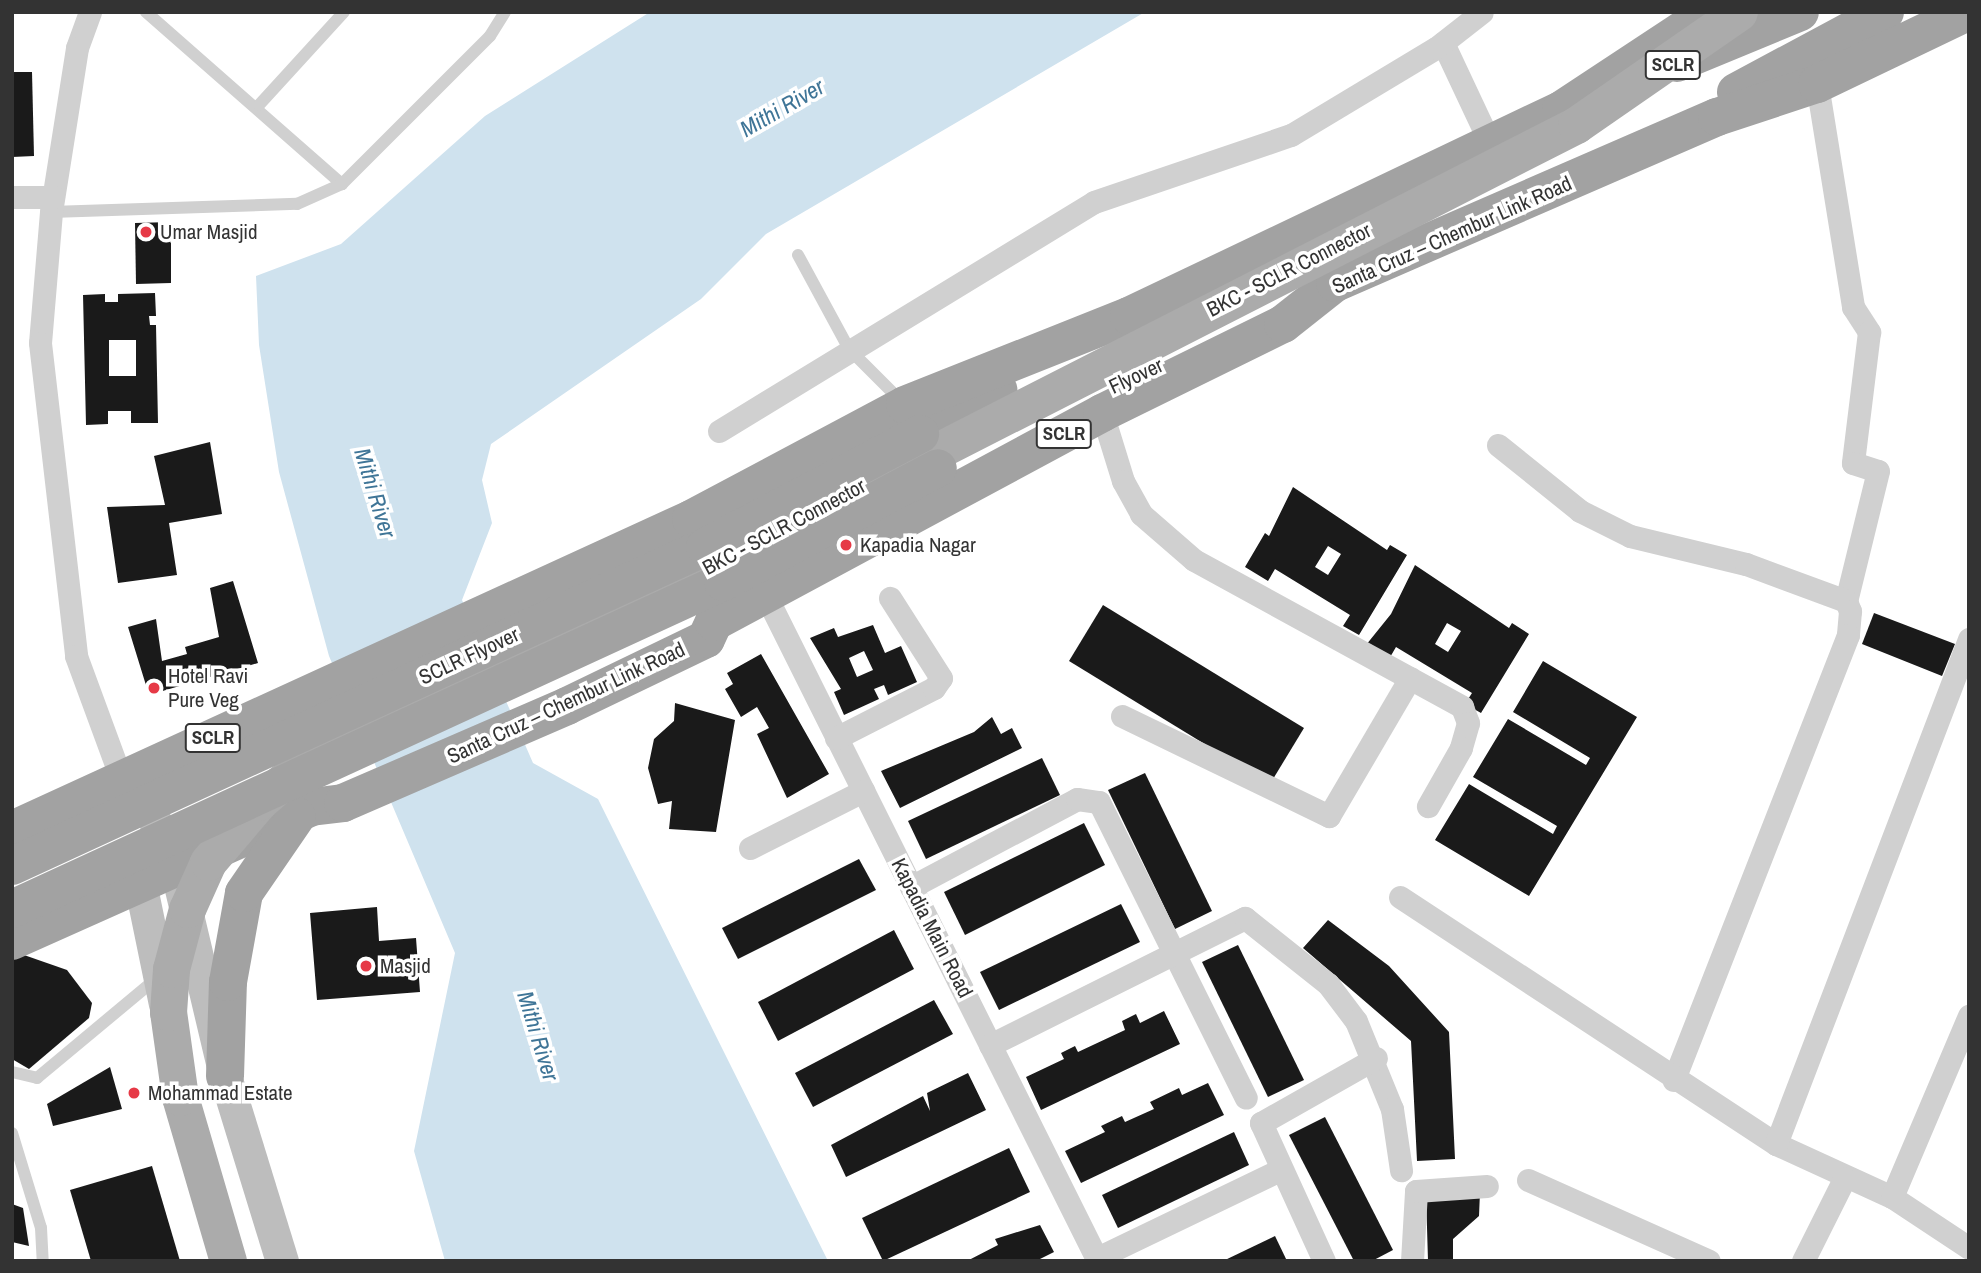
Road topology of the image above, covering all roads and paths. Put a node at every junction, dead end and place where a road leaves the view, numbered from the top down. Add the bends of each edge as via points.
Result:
1 (90, 12) edge
2 (146, 12) edge
3 (344, 12) edge
4 (505, 12) edge
5 (1482, 12) edge
6 (1710, 12) edge
7 (1739, 12) edge
8 (1885, 12) edge
9 (1967, 12) edge
10 (1792, 16) edge
11 (1443, 43) junction
12 (1809, 69) junction
13 (259, 105) junction
14 (1561, 110) junction
15 (1490, 144) junction
16 (342, 184) junction
17 (12, 197) edge
18 (52, 205) junction
19 (798, 255) dead end
20 (1335, 283) junction
21 (849, 349) junction
22 (1102, 412) junction
23 (913, 419) junction
24 (719, 431) dead end
25 (1498, 446) dead end
26 (667, 530) junction
27 (765, 596) junction
28 (890, 598) dead end
29 (1846, 601) junction
30 (714, 622) junction
31 (1969, 639) edge
32 (1409, 678) junction
33 (1122, 716) dead end
34 (836, 738) junction
35 (119, 774) junction
36 (863, 791) junction
37 (322, 802) junction
38 (1428, 806) dead end
39 (12, 830) edge
40 (750, 848) dead end
41 (12, 866) edge
42 (160, 875) junction
43 (911, 887) junction
44 (1400, 897) dead end
45 (12, 909) edge
46 (12, 941) edge
47 (1174, 953) junction
48 (157, 978) junction
49 (1969, 1016) edge
50 (990, 1045) junction
51 (1376, 1058) junction
52 (12, 1072) edge
53 (225, 1076) junction
54 (1674, 1080) junction
55 (1246, 1098) dead end
56 (12, 1133) edge
57 (1776, 1144) junction
58 (1280, 1170) junction
59 (1401, 1171) dead end
60 (1844, 1179) junction
61 (1528, 1180) dead end
62 (1487, 1186) dead end
63 (1892, 1197) junction
64 (1969, 1248) edge
65 (1669, 1253) edge
66 (1097, 1260) edge
67 (43, 1261) edge
68 (228, 1261) edge
69 (243, 1261) edge
70 (282, 1261) edge
71 (1324, 1261) edge
72 (1412, 1261) edge
73 (1709, 1261) edge
74 (1804, 1261) edge

1 - 18 street via 78,48
2 - 13 lane
3 - 13 lane
4 - 16 lane via 490,36
5 - 11 street
6 - 14 highway
7 - 68 main road, BKC - SCLR Connector, bridge via 1576,125 715,565 348,733 302,765 259,802 208,862 187,909 171,969 168,1012 180,1097
8 - 12 highway
9 - 12 highway, Santa Cruz – Chembur Link Road
10 - 14 highway, SCLR
11 - 15 street
11 - 21 street via 1291,135 1094,202
12 - 20 highway, Santa Cruz – Chembur Link Road / SCLR via 1593,173
12 - 29 street via 1853,307 1869,331 1853,463 1878,471
13 - 16 lane
14 - 15 highway, SCLR
15 - 23 highway, SCLR
16 - 18 lane via 297,204
17 - 18 street
18 - 35 street via 40,343 47,420 76,656
19 - 21 lane
20 - 22 highway, Santa Cruz – Chembur Link Road / SCLR via 1283,324
20 - 45 highway, Flyover, bridge via 938,468 723,582
21 - 23 lane
21 - 24 street
22 - 27 highway, Santa Cruz – Chembur Link Road / SCLR
22 - 32 street via 1123,481 1141,514 1194,560
23 - 26 highway, SCLR
23 - 41 highway, SCLR Flyover, bridge via 705,547
25 - 29 street via 1580,511 1630,536 1746,564
26 - 30 highway
26 - 35 highway, SCLR via 318,690
27 - 30 highway, Santa Cruz – Chembur Link Road / SCLR
27 - 34 street, Kapadia Main Road
28 - 34 street via 942,678 934,688
29 - 54 street via 1848,635
30 - 37 highway, Santa Cruz – Chembur Link Road / SCLR via 706,639 555,699
31 - 57 street
32 - 33 street via 1329,816
32 - 38 street via 1462,707 1468,723
34 - 36 street, Kapadia Main Road
35 - 39 highway, SCLR
35 - 42 main road
36 - 40 street
36 - 43 street, Kapadia Main Road
37 - 42 highway, Santa Cruz – Chembur Link Road / SCLR
37 - 53 highway via 244,893 232,947
42 - 46 highway, Santa Cruz – Chembur Link Road / SCLR
42 - 48 main road
42 - 53 main road
43 - 47 street via 1088,796 1099,802
43 - 50 street, Kapadia Main Road
44 - 54 street
47 - 50 street
47 - 51 street via 1245,918 1328,984
47 - 55 street
48 - 52 lane via 37,1078
48 - 69 main road
49 - 63 street
50 - 66 street, Kapadia Main Road
51 - 58 street via 1265,1118 1262,1132
51 - 59 street
53 - 70 main road
54 - 57 street
56 - 67 lane via 41,1228
57 - 60 street
58 - 66 street
58 - 71 street
60 - 63 street
60 - 74 street
61 - 65 street
62 - 72 street via 1416,1191
63 - 64 street
65 - 73 street

